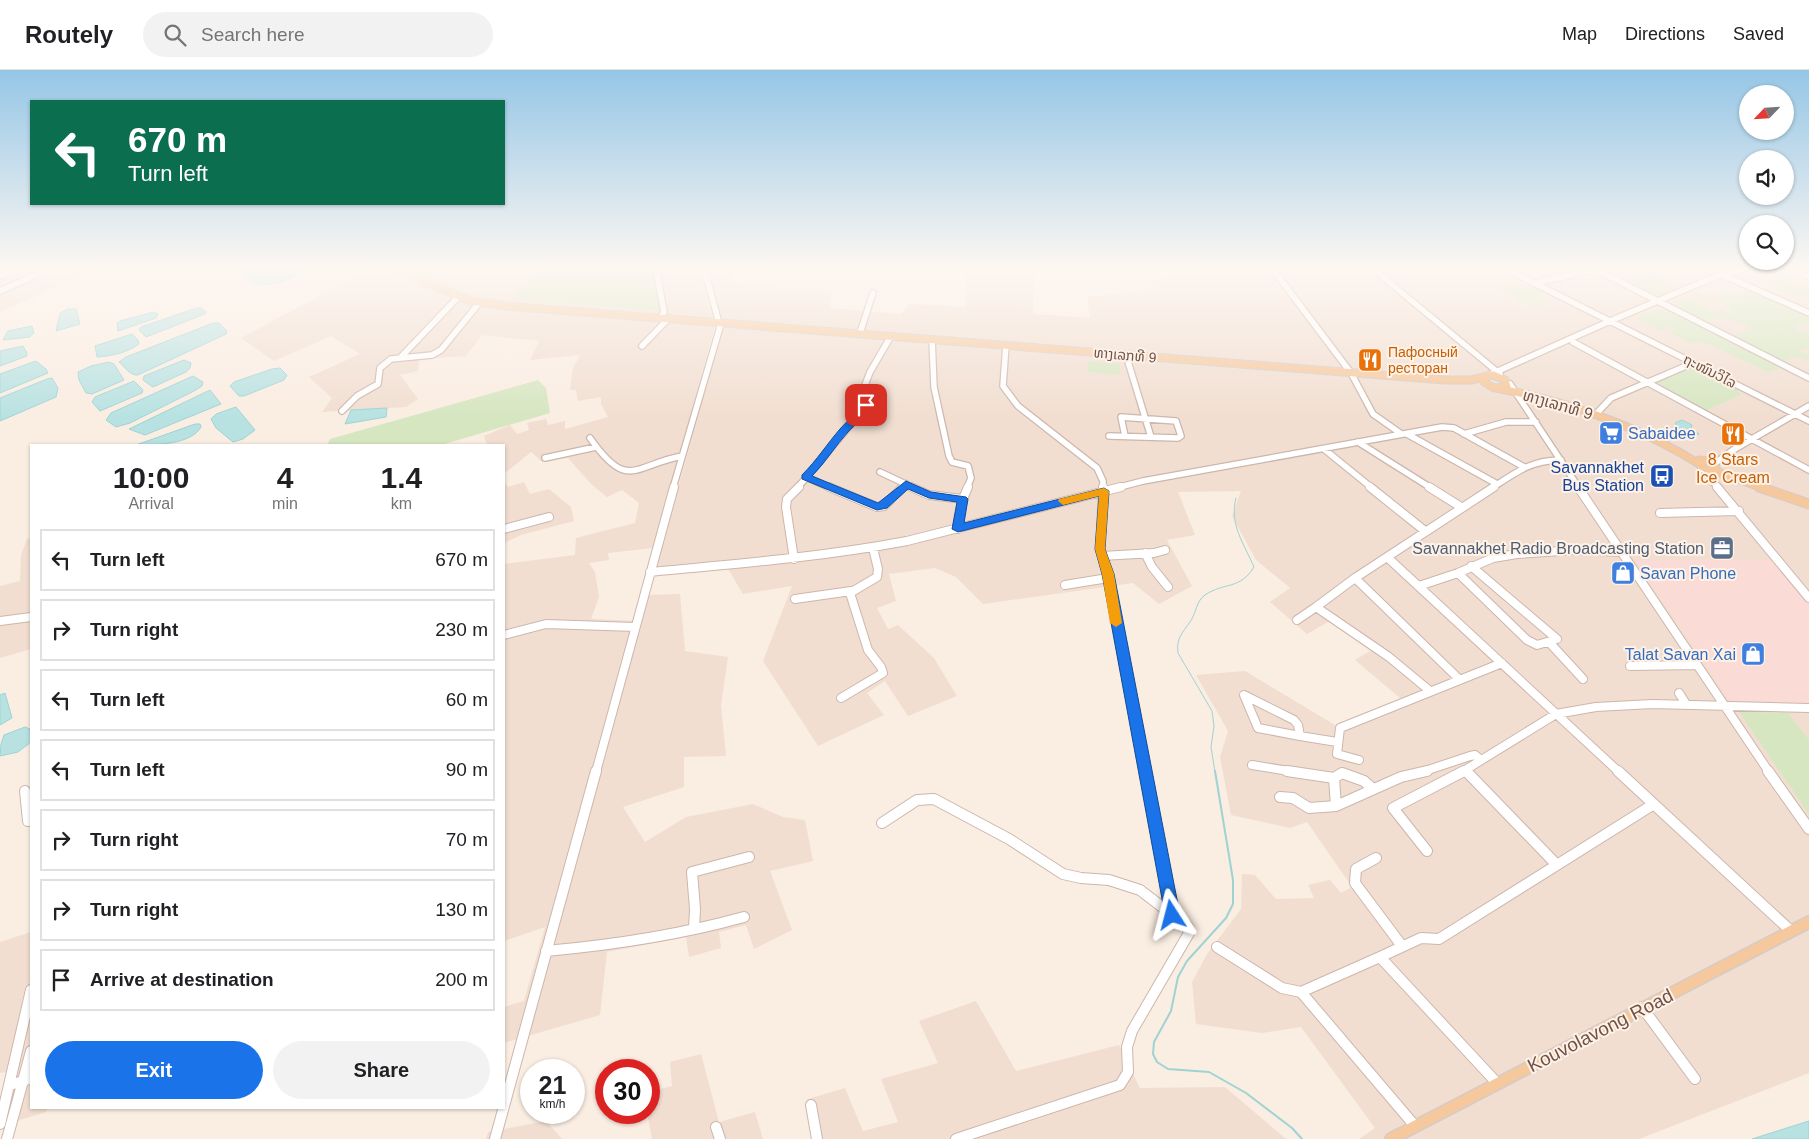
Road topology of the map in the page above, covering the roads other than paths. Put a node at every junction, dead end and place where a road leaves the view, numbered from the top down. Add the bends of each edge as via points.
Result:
1 (438, 318) edge
2 (467, 318) edge
3 (660, 318) edge
4 (668, 318) junction
5 (718, 318) edge
6 (865, 318) edge
7 (1310, 318) edge
8 (1433, 318) edge
9 (1605, 318) edge
10 (1623, 318) edge
11 (1692, 318) edge
12 (719, 322) junction
13 (1613, 322) junction
14 (860, 333) junction
15 (891, 336) junction
16 (932, 339) junction
17 (1573, 342) junction
18 (1006, 345) junction
19 (642, 346) dead end
20 (1126, 355) junction
21 (401, 357) junction
22 (1693, 363) junction
23 (1497, 371) junction
24 (1352, 372) junction
25 (1486, 377) junction
26 (1809, 378) edge
27 (1445, 380) junction
28 (1507, 381) junction
29 (1648, 382) junction
30 (1495, 388) junction
31 (1516, 392) junction
32 (1539, 398) junction
33 (1558, 402) junction
34 (1525, 406) junction
35 (1809, 406) edge
36 (342, 411) dead end
37 (1597, 413) junction
38 (1795, 414) junction
39 (1146, 419) junction
40 (1809, 421) edge
41 (1536, 422) junction
42 (1403, 434) junction
43 (1464, 434) junction
44 (1109, 436) dead end
45 (1125, 436) junction
46 (1151, 437) junction
47 (590, 438) dead end
48 (1751, 439) junction
49 (1358, 442) junction
50 (596, 447) junction
51 (1324, 449) junction
52 (1733, 450) junction
53 (682, 456) junction
54 (545, 458) dead end
55 (1561, 460) junction
56 (1702, 462) junction
57 (1524, 467) junction
58 (1713, 467) junction
59 (1809, 470) edge
60 (880, 472) dead end
61 (806, 477) junction
62 (1732, 477) junction
63 (906, 484) junction
64 (1497, 484) junction
65 (1718, 484) junction
66 (1104, 491) junction
67 (1772, 491) junction
68 (963, 499) junction
69 (1809, 504) edge
70 (1461, 507) junction
71 (1739, 511) junction
72 (1660, 513) dead end
73 (549, 517) dead end
74 (505, 529) edge
75 (958, 529) junction
76 (1425, 531) junction
77 (874, 548) junction
78 (1165, 550) dead end
79 (1622, 552) junction
80 (1145, 553) junction
81 (1102, 556) junction
82 (1387, 557) junction
83 (794, 559) junction
84 (1471, 566) junction
85 (650, 572) junction
86 (1458, 573) junction
87 (1108, 578) junction
88 (1355, 578) junction
89 (1065, 584) dead end
90 (1419, 586) junction
91 (1168, 587) dead end
92 (851, 591) junction
93 (1809, 598) edge
94 (795, 599) dead end
95 (1316, 606) junction
96 (30, 616) edge
97 (1297, 620) dead end
98 (0, 621) edge
99 (635, 628) junction
100 (505, 635) edge
101 (1549, 642) junction
102 (1502, 663) junction
103 (1697, 665) junction
104 (1630, 666) dead end
105 (1583, 679) dead end
106 (1460, 680) junction
107 (1430, 691) junction
108 (1679, 693) dead end
109 (841, 698) dead end
110 (1686, 704) junction
111 (1723, 704) junction
112 (1809, 708) edge
113 (1556, 714) junction
114 (1300, 736) junction
115 (1337, 742) junction
116 (1358, 760) dead end
117 (1481, 760) junction
118 (1252, 765) dead end
119 (1464, 770) junction
120 (1334, 778) junction
121 (1373, 789) junction
122 (25, 791) dead end
123 (1280, 797) dead end
124 (1654, 804) junction
125 (1336, 806) junction
126 (30, 821) edge
127 (882, 823) dead end
128 (1809, 829) edge
129 (1427, 851) dead end
130 (749, 857) dead end
131 (1376, 858) dead end
132 (1556, 864) junction
133 (1172, 915) junction
134 (744, 917) dead end
135 (1809, 922) edge
136 (694, 928) junction
137 (1791, 931) junction
138 (1402, 946) junction
139 (1216, 947) dead end
140 (546, 951) junction
141 (1380, 956) junction
142 (1301, 992) junction
143 (30, 995) edge
144 (1642, 1007) junction
145 (30, 1058) edge
146 (1695, 1079) dead end
147 (27, 1080) edge
148 (1497, 1083) junction
149 (10, 1085) junction
150 (505, 1102) edge
151 (811, 1104) dead end
152 (503, 1109) edge
153 (0, 1124) edge
154 (1416, 1126) junction
155 (716, 1127) dead end
156 (7, 1139) edge
157 (495, 1139) edge
158 (720, 1139) edge
159 (817, 1139) edge
160 (956, 1139) edge
161 (1391, 1139) edge

1 - 21 street
2 - 21 street via 438,352
3 - 4 main road, ທາງເລກທີ 9
4 - 12 main road, ທາງເລກທີ 9
4 - 19 street
5 - 12 street
6 - 14 street
7 - 24 street
8 - 23 street
9 - 13 street, ຖະໜົນວິໄລ
10 - 13 street
11 - 26 street
12 - 14 main road, ທາງເລກທີ 9
12 - 53 street
13 - 17 street
13 - 22 street, ຖະໜົນວິໄລ
13 - 23 street
14 - 15 main road, ທາງເລກທີ 9
15 - 16 main road, ທາງເລກທີ 9
15 - 61 street via 863,390 866,409
16 - 18 main road, ທາງເລກທີ 9
16 - 68 street via 934,388 949,456 952,462 968,466 970,472
17 - 28 street via 1508,371
17 - 29 street
18 - 20 main road, ທາງເລກທີ 9
18 - 66 street via 1005,392 1018,406 1097,468
20 - 24 main road, ທາງເລກທີ 9
20 - 39 street
21 - 36 street via 391,358 381,366 378,383 357,396
22 - 29 street
22 - 38 street, ຖະໜົນວິໄລ
23 - 25 street
23 - 28 street
24 - 27 main road, ທາງເລກທີ 9
24 - 42 street via 1373,414
25 - 27 main road, ທາງເລກທີ 9
25 - 28 main road, ທາງເລກທີ 9 via 1497,376
25 - 30 main road via 1485,383
27 - 30 main road, ທາງເລກທີ 9
28 - 30 main road, ທາງເລກທີ 9 via 1506,387
28 - 31 street
28 - 33 main road, ທາງເລກທີ 9 via 1522,391
29 - 37 street via 1611,398
29 - 48 street
30 - 31 main road, ທາງເລກທີ 9
31 - 32 main road, ທາງເລກທີ 9
31 - 34 street
32 - 33 main road, ທາງເລກທີ 9
32 - 34 street via 1529,398
33 - 37 main road, ທາງເລກທີ 9
33 - 56 main road, ທາງເລກທີ 9 via 1628,428
34 - 41 street
35 - 38 street
37 - 56 main road, ທາງເລກທີ 9
38 - 40 street, ຖະໜົນວິໄລ
38 - 48 street
39 - 45 street via 1122,417
39 - 46 street
39 - 46 street via 1176,421 1181,436
41 - 43 street via 1506,422
41 - 55 street
42 - 43 street via 1446,426
42 - 49 street
42 - 64 street
43 - 57 street
44 - 45 street
45 - 46 street
47 - 50 street
48 - 52 street
48 - 59 street
49 - 51 street
49 - 70 street
50 - 53 street via 621,469 632,472
50 - 54 street
51 - 66 street via 1143,480
51 - 76 street
52 - 56 street
52 - 58 street
53 - 85 street
55 - 57 street via 1546,460
55 - 79 street
56 - 58 main road
56 - 65 street
57 - 64 street
58 - 62 main road
58 - 65 street
58 - 67 main road
60 - 63 street
61 - 63 street via 877,507 884,506
61 - 83 street via 786,503
62 - 65 street via 1722,477
62 - 67 main road
63 - 68 street via 929,495
64 - 70 street
65 - 71 street
66 - 75 street
66 - 81 street via 1100,531
67 - 69 main road
68 - 75 street
70 - 76 street
71 - 72 street
71 - 93 street
73 - 74 street
75 - 77 street
76 - 82 street
77 - 83 street
77 - 92 street via 877,577
78 - 80 street
79 - 84 street via 1575,550 1517,554
79 - 103 street
80 - 81 street
80 - 91 street via 1157,577
81 - 87 street
82 - 88 street
82 - 90 street
83 - 85 street
84 - 86 street
84 - 101 street via 1557,638
85 - 99 street
86 - 90 street
86 - 101 street via 1527,640 1537,644
87 - 89 street
87 - 133 street
88 - 95 street
88 - 106 street
90 - 102 street
92 - 94 street
92 - 109 street via 868,650 882,673
95 - 97 street
95 - 107 street
96 - 98 street
99 - 100 street via 546,624
99 - 140 street
101 - 105 street
102 - 106 street
102 - 113 street
103 - 104 street
103 - 111 street
106 - 107 street
107 - 115 street via 1340,728
108 - 110 street
110 - 111 street
110 - 113 street via 1596,707
111 - 112 street
111 - 128 street
113 - 117 street
113 - 124 street
114 - 114 street via 1258,728 1244,695 1294,720
114 - 115 street
115 - 116 street via 1337,754
117 - 119 street
117 - 121 street via 1475,755 1470,756
118 - 120 street
119 - 129 street via 1393,808
119 - 132 street
120 - 121 street via 1342,773 1364,781
120 - 125 street
121 - 125 street
122 - 126 street
123 - 125 street via 1293,798 1309,808
124 - 132 street
124 - 137 street
127 - 133 street via 917,800 934,799 1009,839 1063,874 1124,883 1140,890
130 - 136 street via 692,872 696,908
131 - 138 street via 1356,870 1356,883
132 - 138 street via 1439,939 1420,938
133 - 160 street via 1187,926 1189,933 1132,1031 1127,1044 1127,1080
134 - 136 street
135 - 137 main road, Kouvolavong Road
136 - 140 street via 606,946
137 - 144 main road, Kouvolavong Road
138 - 141 street
139 - 142 street via 1282,988
140 - 150 street
141 - 142 street
141 - 148 street
142 - 154 street
143 - 149 street
144 - 146 street
144 - 148 main road, Kouvolavong Road
145 - 147 street
147 - 149 street
147 - 156 street
148 - 154 main road, Kouvolavong Road
149 - 153 street
151 - 159 street
152 - 157 street
154 - 161 main road, Kouvolavong Road
155 - 158 street

